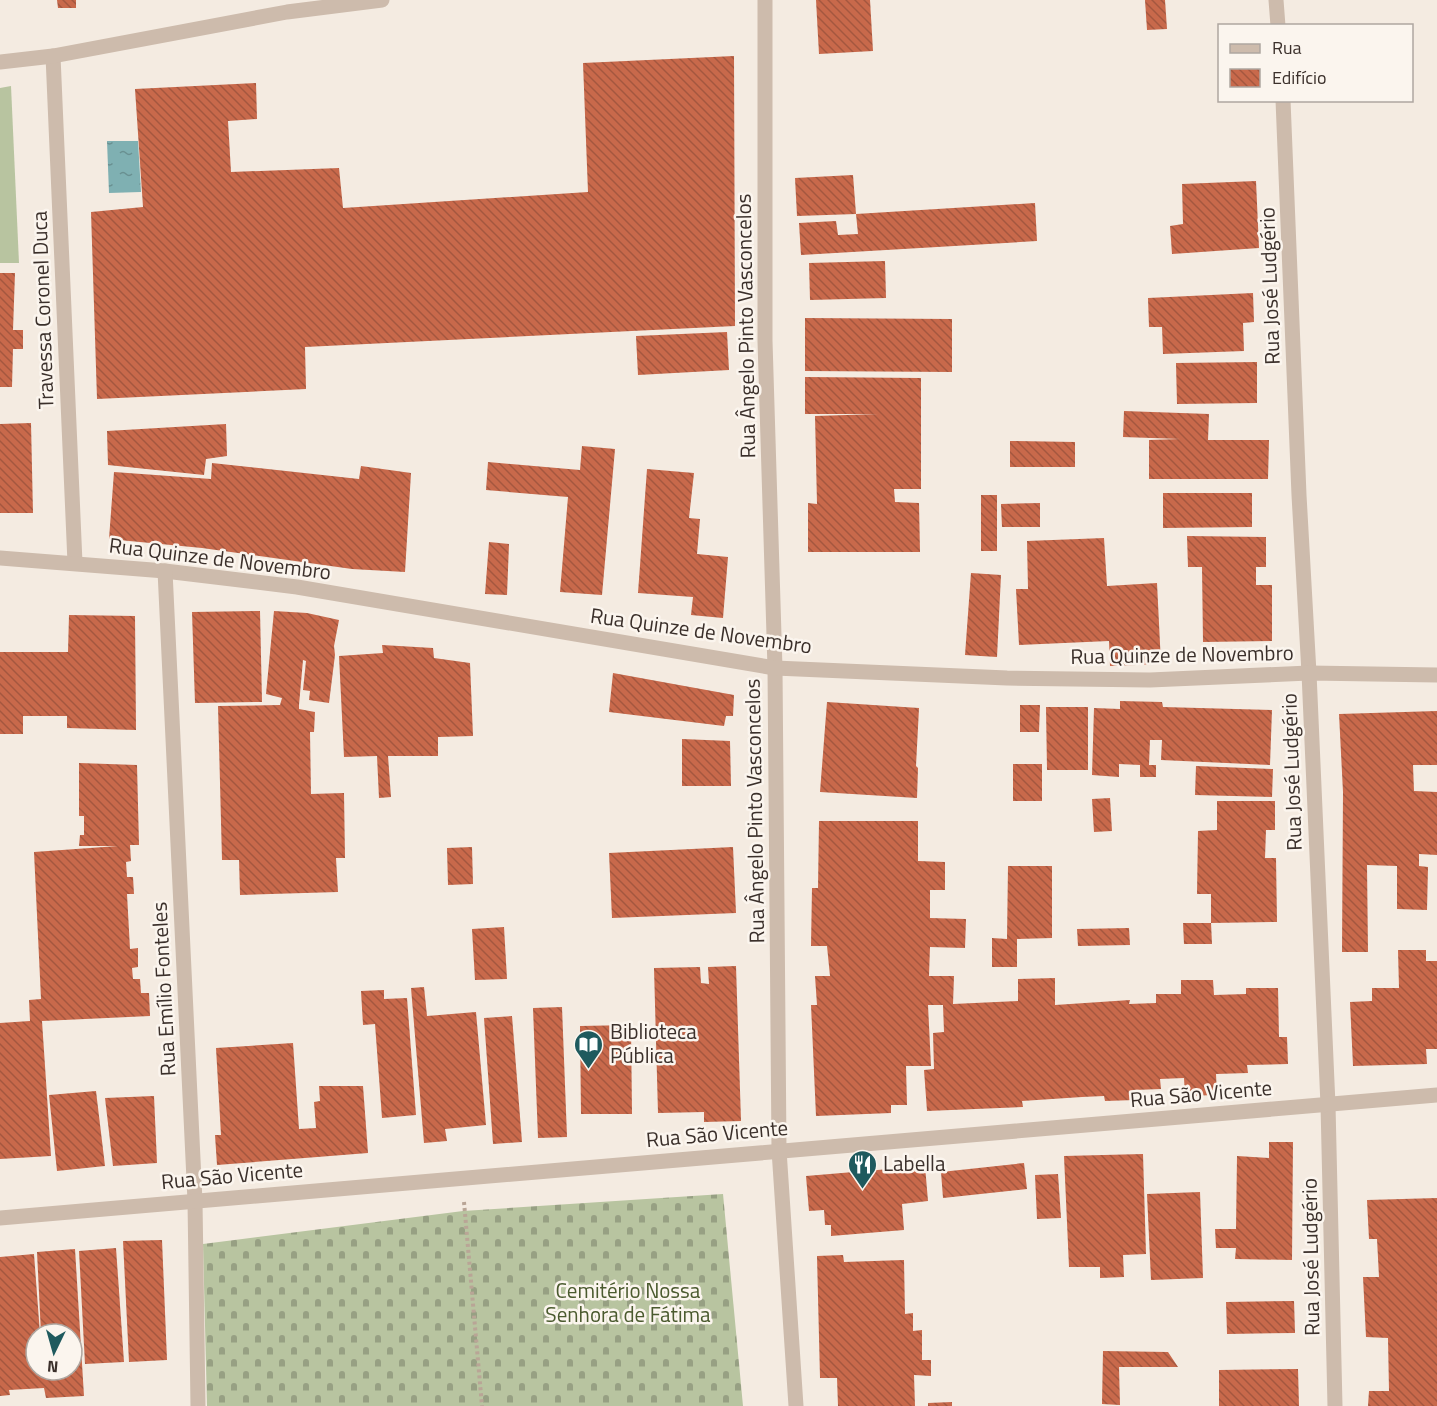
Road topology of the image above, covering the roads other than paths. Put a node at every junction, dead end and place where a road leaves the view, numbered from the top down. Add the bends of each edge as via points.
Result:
1 (382, 0) edge
2 (765, 0) edge
3 (1276, 0) edge
4 (286, 6) edge
5 (1278, 24) edge
6 (53, 56) junction
7 (0, 62) edge
8 (1283, 102) edge
9 (0, 558) edge
10 (75, 563) junction
11 (165, 571) junction
12 (775, 668) junction
13 (1309, 674) junction
14 (1437, 675) edge
15 (1437, 1095) edge
16 (1328, 1105) junction
17 (779, 1150) junction
18 (195, 1201) junction
19 (0, 1218) edge
20 (198, 1406) edge
21 (796, 1406) edge
22 (1335, 1406) edge

1 - 4 street
2 - 12 street, Rua Ângelo Pinto Vasconcelos via 765,341
3 - 5 street
4 - 6 street
6 - 7 street
6 - 10 street, Travessa Coronel Duca
8 - 13 street, Rua José Ludgério
9 - 10 street, Rua Quinze de Novembro
10 - 11 street, Rua Quinze de Novembro
11 - 12 street, Rua Quinze de Novembro via 297,587
11 - 18 street, Rua Emílio Fonteles
12 - 13 street, Rua Quinze de Novembro via 1150,680
12 - 17 street, Rua Ângelo Pinto Vasconcelos
13 - 14 street, Rua Quinze de Novembro
13 - 16 street, Rua José Ludgério
15 - 16 street, Rua São Vicente
16 - 17 street, Rua São Vicente
16 - 22 street, Rua José Ludgério
17 - 18 street, Rua São Vicente
17 - 21 street, Rua Ângelo Pinto Vasconcelos
18 - 19 street, Rua São Vicente
18 - 20 street, Rua Emílio Fonteles

